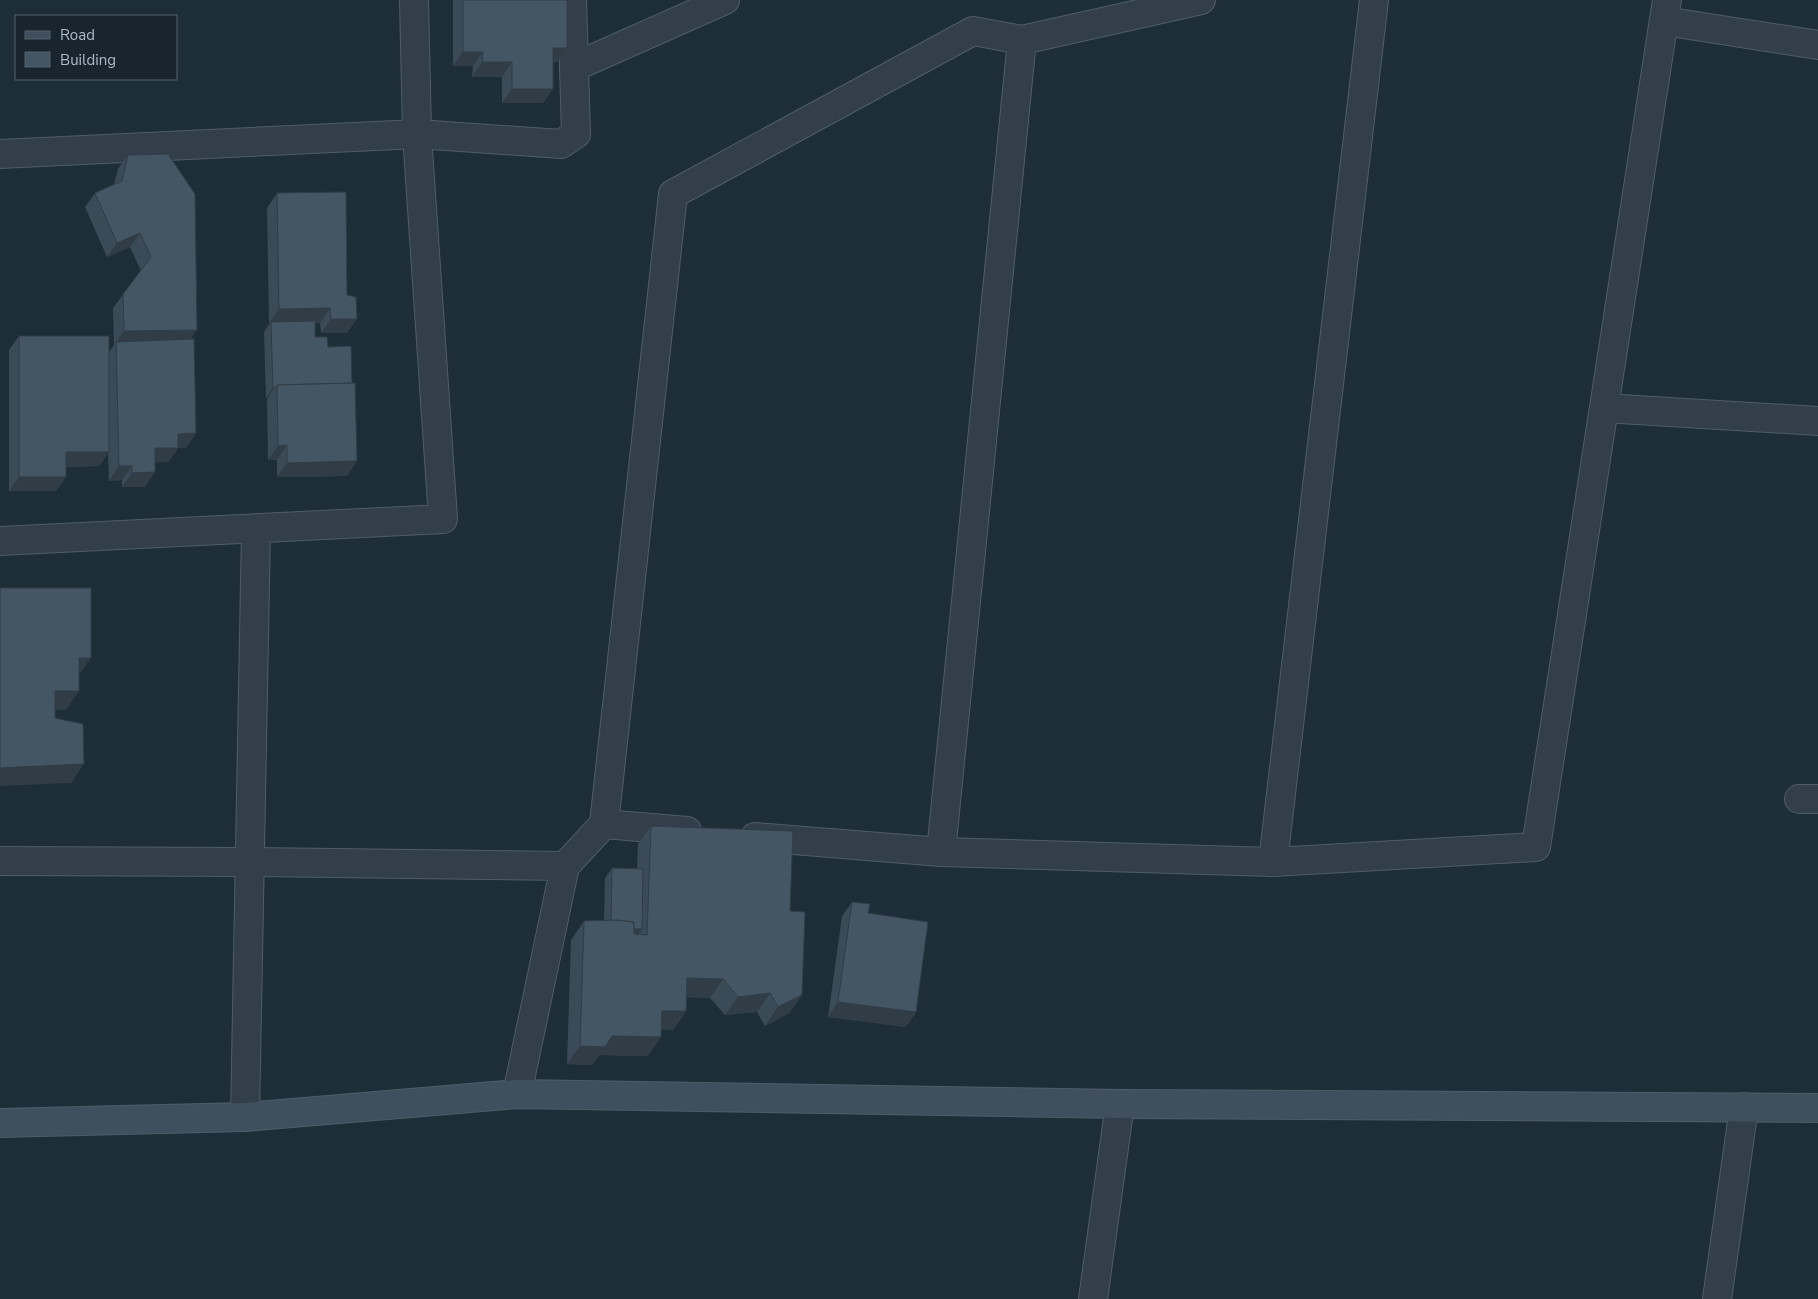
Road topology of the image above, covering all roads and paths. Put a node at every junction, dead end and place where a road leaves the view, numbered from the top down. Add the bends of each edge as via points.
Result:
1 (414, 0) edge
2 (572, 0) edge
3 (725, 0) edge
4 (1201, 0) edge
5 (1374, 0) edge
6 (1666, 11) edge
7 (1022, 40) junction
8 (1818, 45) edge
9 (574, 67) junction
10 (417, 134) junction
11 (0, 154) edge
12 (1604, 408) junction
13 (1818, 421) edge
14 (256, 528) junction
15 (0, 541) edge
16 (604, 824) junction
17 (941, 852) junction
18 (0, 861) edge
19 (250, 862) junction
20 (1273, 862) junction
21 (565, 866) junction
22 (516, 1094) junction
23 (1120, 1104) junction
24 (1744, 1107) junction
25 (1818, 1108) edge
26 (245, 1117) junction
27 (0, 1122) edge
28 (1094, 1299) edge
29 (1717, 1299) edge

1 - 10 street
2 - 9 street
3 - 9 street
4 - 7 street
5 - 20 street
6 - 8 street
6 - 12 street
7 - 16 street via 973,31 673,194
7 - 17 street
9 - 10 street via 576,134 561,144
10 - 11 street
10 - 14 street via 444,519
12 - 13 street
12 - 20 street via 1536,847
14 - 15 street
14 - 19 street
16 - 17 street
16 - 21 street
17 - 20 street
18 - 19 street
19 - 21 street
19 - 26 street
21 - 22 street
22 - 23 main road
22 - 26 main road
23 - 24 main road
23 - 28 street
24 - 25 main road
24 - 29 street
26 - 27 main road

